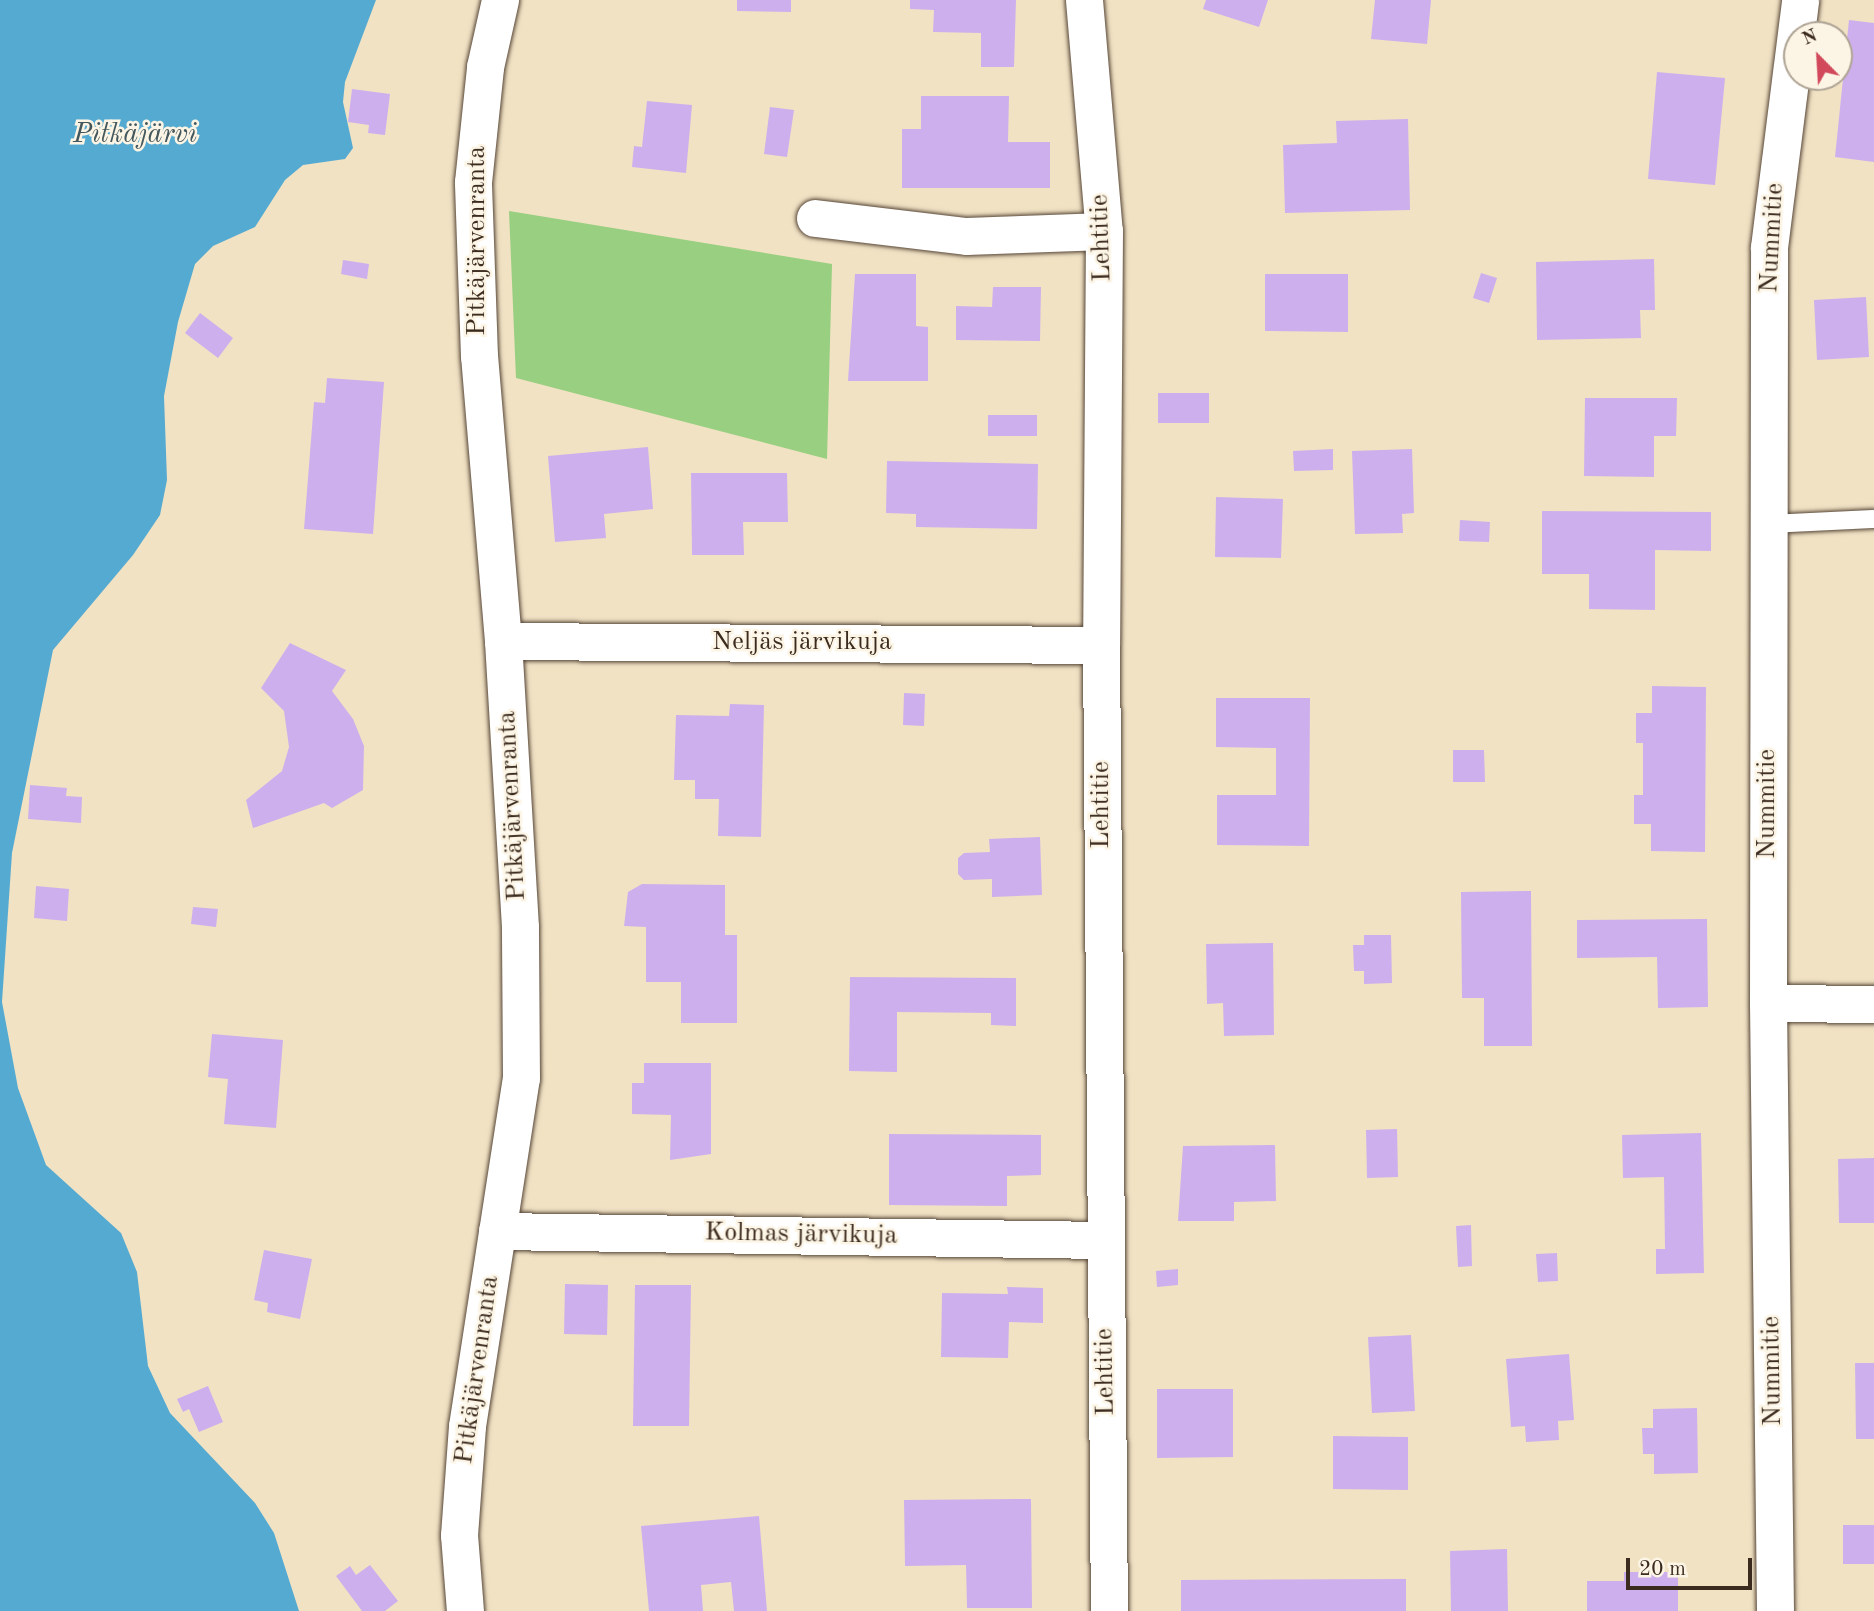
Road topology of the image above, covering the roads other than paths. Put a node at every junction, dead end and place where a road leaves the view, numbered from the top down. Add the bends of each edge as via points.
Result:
1 (500, 0) edge
2 (1084, 0) edge
3 (1800, 0) edge
4 (815, 218) dead end
5 (1104, 231) junction
6 (1874, 519) edge
7 (1769, 524) junction
8 (503, 641) junction
9 (1101, 645) junction
10 (1768, 1003) junction
11 (1874, 1004) edge
12 (498, 1231) junction
13 (1105, 1240) junction
14 (466, 1611) edge
15 (1109, 1611) edge
16 (1775, 1611) edge

1 - 8 street, Pitkäjärvenranta via 485,67 473,182 479,356
2 - 5 street, Lehtitie
3 - 7 street, Nummitie via 1769,247
4 - 5 street via 966,236
5 - 9 street, Lehtitie
6 - 7 lane
7 - 10 street, Nummitie
8 - 9 street, Neljäs järvikuja
8 - 12 street, Pitkäjärvenranta via 520,927 521,1078
9 - 13 street, Lehtitie
10 - 11 street
10 - 16 street, Nummitie
12 - 13 street, Kolmas järvikuja
12 - 14 street, Pitkäjärvenranta via 467,1426 459,1535
13 - 15 street, Lehtitie

